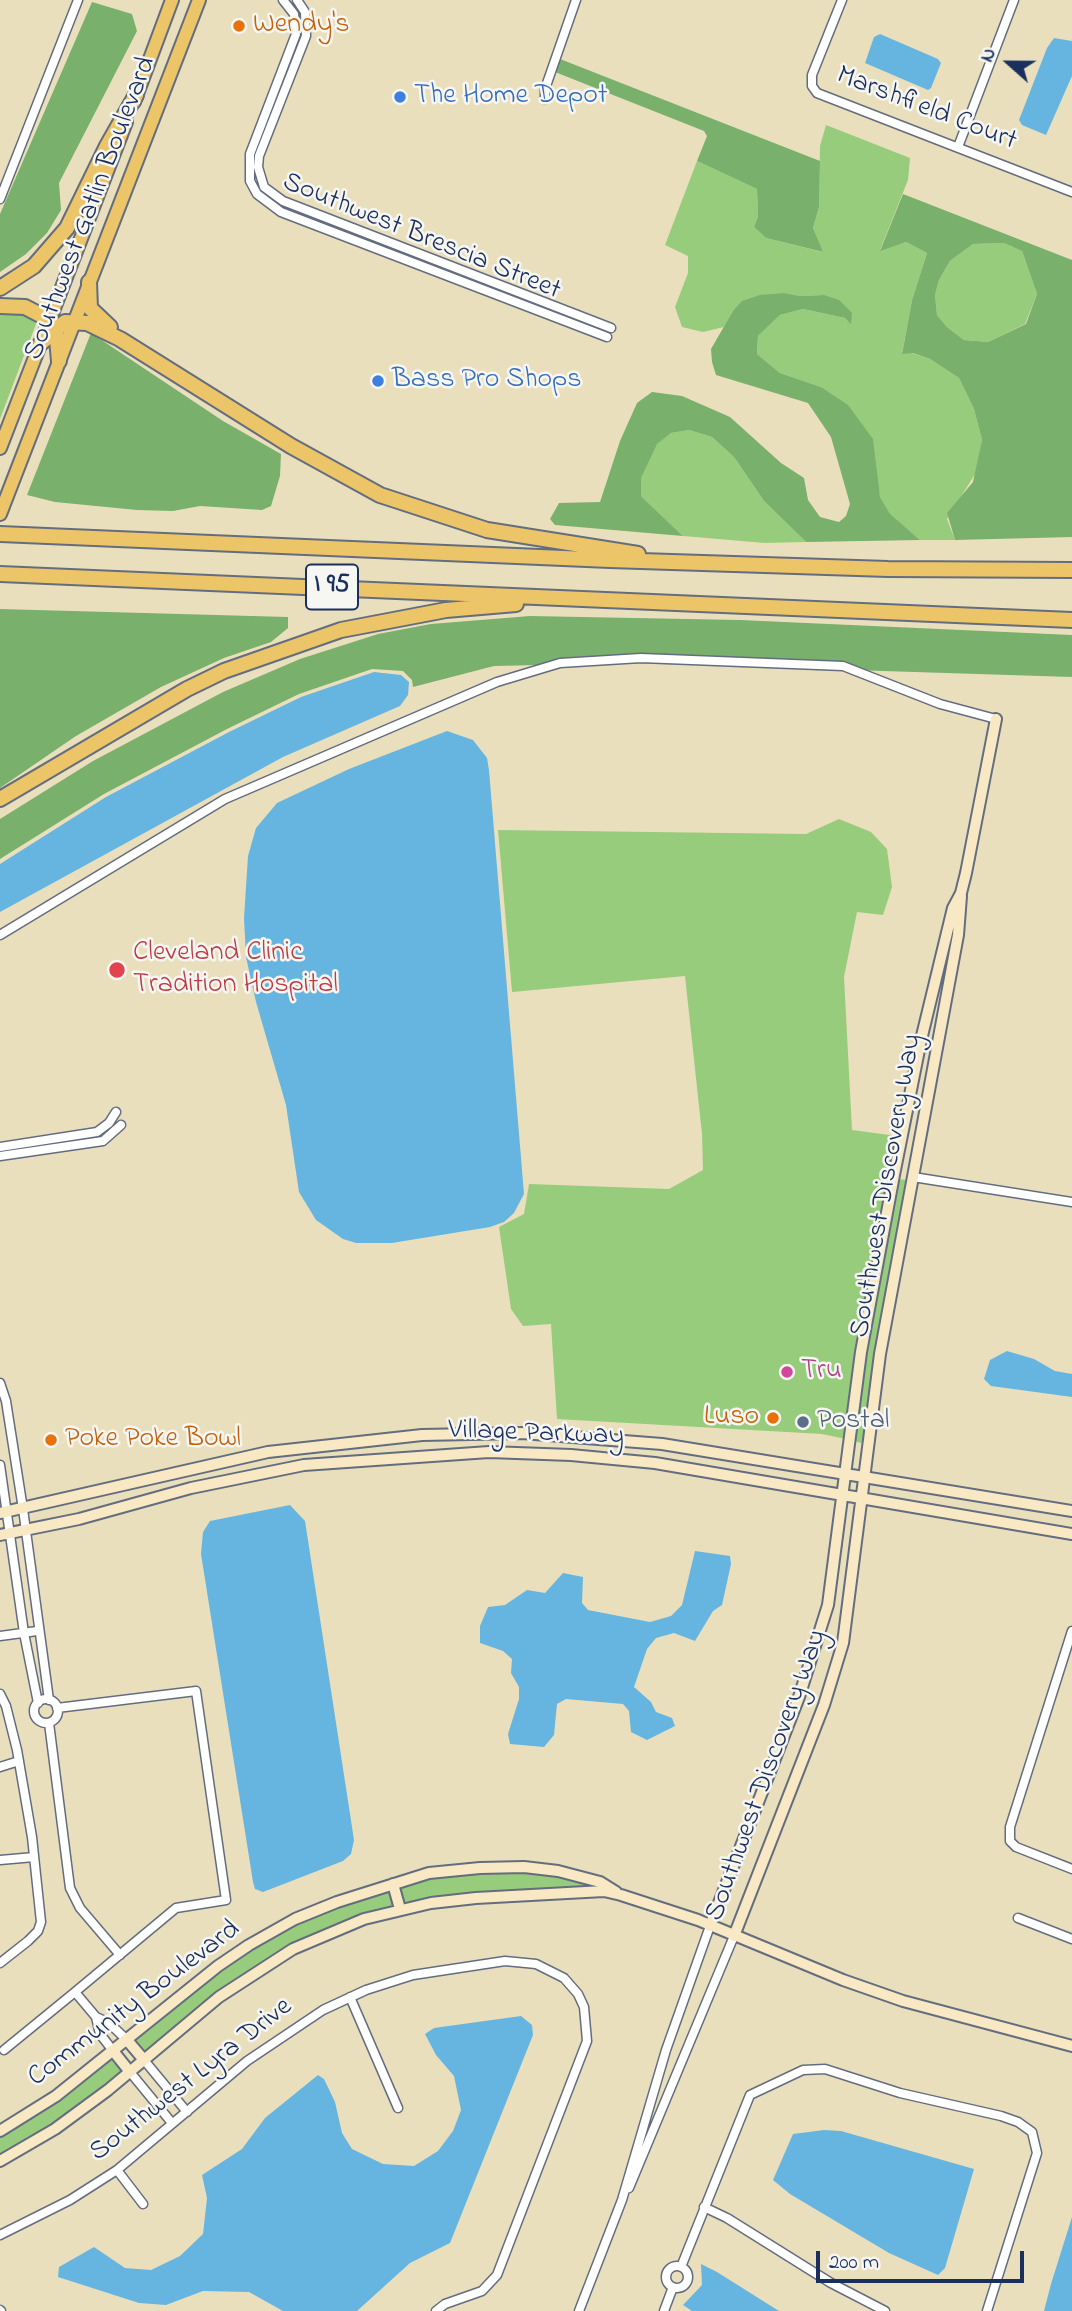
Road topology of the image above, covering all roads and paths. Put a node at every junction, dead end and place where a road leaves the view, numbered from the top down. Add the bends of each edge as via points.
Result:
1 (78, 0) edge
2 (172, 0) edge
3 (200, 0) edge
4 (283, 0) edge
5 (297, 0) edge
6 (576, 0) edge
7 (842, 0) edge
8 (1014, 0) edge
9 (136, 95) junction
10 (545, 99) dead end
11 (957, 147) junction
12 (1072, 192) edge
13 (0, 199) edge
14 (89, 282) junction
15 (0, 288) edge
16 (0, 306) edge
17 (74, 320) junction
18 (53, 324) junction
19 (120, 339) junction
20 (41, 342) joint
21 (58, 361) junction
22 (0, 448) edge
23 (0, 514) edge
24 (0, 534) edge
25 (667, 561) junction
26 (1072, 570) edge
27 (0, 574) edge
28 (664, 602) junction
29 (1072, 620) edge
30 (996, 719) joint
31 (0, 799) edge
32 (961, 893) junction
33 (0, 935) edge
34 (116, 1112) dead end
35 (121, 1125) dead end
36 (0, 1147) edge
37 (0, 1156) edge
38 (894, 1175) junction
39 (913, 1177) junction
40 (1072, 1202) edge
41 (0, 1383) edge
42 (0, 1465) edge
43 (846, 1474) junction
44 (866, 1478) junction
45 (844, 1495) junction
46 (864, 1498) junction
47 (23, 1509) junction
48 (1072, 1511) edge
49 (4, 1513) edge
50 (26, 1530) junction
51 (5, 1534) edge
52 (1072, 1534) edge
53 (37, 1631) junction
54 (1072, 1631) edge
55 (24, 1633) junction
56 (0, 1636) edge
57 (0, 1694) edge
58 (49, 1700) junction
59 (38, 1703) junction
60 (57, 1708) junction
61 (48, 1723) junction
62 (19, 1761) junction
63 (0, 1767) edge
64 (34, 1857) junction
65 (0, 1860) edge
66 (1072, 1869) edge
67 (393, 1884) junction
68 (621, 1895) junction
69 (400, 1909) junction
70 (1018, 1918) dead end
71 (710, 1926) junction
72 (734, 1936) junction
73 (1072, 1939) edge
74 (120, 1955) junction
75 (0, 1963) edge
76 (75, 1992) junction
77 (351, 1997) junction
78 (96, 2017) junction
79 (127, 2040) junction
80 (1072, 2046) edge
81 (4, 2050) dead end
82 (114, 2052) junction
83 (144, 2060) junction
84 (130, 2072) junction
85 (397, 2108) dead end
86 (187, 2112) junction
87 (172, 2123) junction
88 (0, 2131) edge
89 (0, 2161) edge
90 (117, 2170) junction
91 (622, 2200) junction
92 (143, 2204) dead end
93 (704, 2207) junction
94 (0, 2235) edge
95 (681, 2267) junction
96 (673, 2287) junction
97 (436, 2311) edge
98 (579, 2311) edge
99 (664, 2311) edge
100 (886, 2311) edge
101 (987, 2311) edge

1 - 13 street
2 - 9 main road, Southwest Gatlin Boulevard
3 - 14 main road, Southwest Gatlin Boulevard
4 - 5 street, Southwest Brescia Street via 294,14 296,34 250,154 250,181 257,194 281,212 609,332 283,201 264,187 259,156 306,36 305,12
6 - 10 street
7 - 11 street, Marshfield Court via 812,75 817,93
8 - 11 street
9 - 15 highway via 67,228 34,266
9 - 18 main road, Southwest Gatlin Boulevard
11 - 12 street, Marshfield Court
14 - 17 main road, Southwest Gatlin Boulevard
14 - 19 highway via 88,299 94,314
16 - 18 highway via 25,307
17 - 18 highway
17 - 19 highway
17 - 21 main road, Southwest Gatlin Boulevard
18 - 20 highway
18 - 21 highway
19 - 25 highway via 291,446 380,495 487,530
20 - 22 main road, Southwest Gatlin Boulevard
21 - 23 main road, Southwest Gatlin Boulevard
24 - 25 highway, I 95
25 - 26 highway, I 95
27 - 28 highway, I 95
28 - 29 highway, I 95
28 - 31 highway via 498,604 341,629 187,689
30 - 32 street, Southwest Discovery Way
30 - 33 street via 940,704 843,666 641,658 560,663 497,681 225,799
32 - 38 street, Southwest Discovery Way via 953,908 921,1040
32 - 39 street, Southwest Discovery Way via 960,922
34 - 36 street via 97,1132
35 - 37 street via 103,1141
38 - 39 street
38 - 43 street, Southwest Discovery Way via 861,1352
39 - 40 street
39 - 44 street, Southwest Discovery Way via 880,1354
41 - 47 street
42 - 49 street
43 - 44 street, Village Parkway
43 - 45 street, Southwest Discovery Way
43 - 47 street, Village Parkway via 662,1444 573,1435 444,1434 268,1452
44 - 46 street, Southwest Discovery Way
44 - 48 street, Village Parkway
45 - 46 street, Village Parkway
45 - 50 street, Village Parkway via 655,1463 571,1455 430,1454 304,1465
45 - 71 street, Southwest Discovery Way via 821,1631
46 - 52 street, Village Parkway
46 - 72 street, Southwest Discovery Way via 849,1613 835,1670
47 - 49 street, Village Parkway
47 - 50 street
49 - 51 street
50 - 51 street, Village Parkway
50 - 53 street
51 - 55 street
53 - 55 street
53 - 58 street
54 - 66 street via 1010,1827 1010,1841 1016,1847
55 - 56 street
55 - 59 street
57 - 62 street
58 - 59 street
58 - 60 street
59 - 61 street via 36,1717
60 - 61 street via 57,1715
60 - 74 street via 196,1691 226,1900 176,1908
61 - 74 street via 70,1888 80,1908
62 - 63 street
62 - 64 street
64 - 65 street
64 - 75 street via 41,1922 38,1931
67 - 68 street, Community Boulevard via 429,1873 524,1867 582,1876
67 - 69 street
67 - 79 street, Community Boulevard via 295,1919 249,1945
68 - 69 street, Community Boulevard via 477,1898
68 - 71 street, Community Boulevard
69 - 83 street, Community Boulevard via 335,1930 282,1955 219,1997
70 - 73 street
71 - 72 street, Community Boulevard
71 - 91 street, Southwest Discovery Way via 666,2050
72 - 80 street, Community Boulevard via 903,2001
72 - 91 street, Southwest Discovery Way
74 - 76 street
76 - 78 street
76 - 81 street
77 - 85 street
77 - 86 street, Southwest Lyra Drive via 289,2031
77 - 97 street, Southwest Lyra Drive via 413,1975 505,1961 552,1970 571,1986 584,2007 587,2041 581,2060 497,2275 482,2291
78 - 79 street
78 - 82 street via 100,2034
79 - 82 street, Community Boulevard
79 - 83 street
82 - 84 street
82 - 88 street, Community Boulevard
83 - 84 street, Community Boulevard
83 - 86 street
84 - 87 street
84 - 89 street, Community Boulevard via 55,2129
86 - 87 street, Southwest Lyra Drive
87 - 90 street, Southwest Lyra Drive
90 - 92 street
90 - 94 street, Southwest Lyra Drive
91 - 98 street, Southwest Discovery Way
93 - 95 street
93 - 100 street
93 - 101 street via 750,2095 803,2070 825,2069 1018,2122 1032,2132 1037,2153
95 - 96 street via 668,2272
95 - 96 street via 688,2281 680,2288
96 - 99 street

